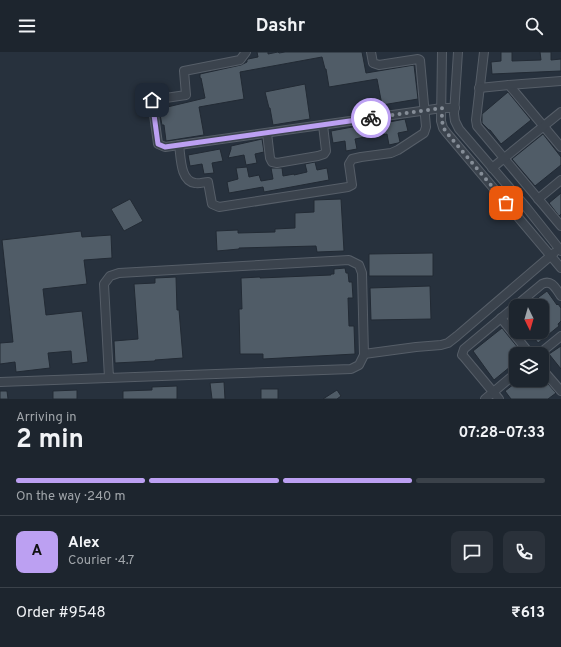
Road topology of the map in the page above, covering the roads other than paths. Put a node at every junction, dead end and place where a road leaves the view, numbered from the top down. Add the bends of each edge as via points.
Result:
1 (246, 52) edge
2 (371, 52) edge
3 (442, 52) edge
4 (458, 52) edge
5 (484, 52) edge
6 (561, 81) edge
7 (509, 85) junction
8 (479, 88) junction
9 (442, 108) junction
10 (455, 108) junction
11 (426, 111) junction
12 (561, 112) edge
13 (323, 125) junction
14 (544, 126) junction
15 (267, 133) junction
16 (179, 145) junction
17 (561, 147) edge
18 (503, 158) junction
19 (492, 168) junction
20 (561, 180) edge
21 (538, 199) junction
22 (561, 226) edge
23 (560, 249) edge
24 (551, 256) junction
25 (561, 268) edge
26 (561, 296) edge
27 (501, 318) junction
28 (561, 336) edge
29 (524, 347) edge
30 (548, 347) edge
31 (364, 354) junction
32 (549, 377) edge
33 (108, 378) junction
34 (509, 379) edge
35 (0, 382) edge
36 (561, 391) edge
37 (493, 392) junction
38 (485, 399) edge
39 (499, 399) edge

1 - 16 street via 240,60 184,71 186,95 152,100 158,144 165,147
2 - 11 street via 373,63 379,65 420,60
3 - 9 street
4 - 10 street
5 - 8 street
6 - 7 street
7 - 8 street
7 - 14 street
8 - 18 street via 477,126
9 - 10 street
9 - 11 street
9 - 24 street via 443,128
10 - 19 street via 455,121 459,129
11 - 13 street
11 - 16 street via 424,132 398,150 352,159 349,164 352,185 348,187 226,206 212,204 208,182 195,183 186,178
12 - 14 street
13 - 15 street
13 - 15 street via 326,151 324,154 277,163 272,162 270,158
14 - 17 street
14 - 18 street
15 - 16 street
18 - 19 street
18 - 21 street
19 - 23 street
20 - 21 street
21 - 22 street
23 - 24 street
24 - 25 street
24 - 31 street via 448,343
26 - 27 street via 552,284 545,282
27 - 29 street
27 - 37 street via 464,349 462,355
28 - 30 street
31 - 33 street via 359,364 350,369
31 - 33 street via 362,273 359,265 349,260 119,273 110,276 104,284
32 - 36 street
33 - 35 street
34 - 37 street
37 - 38 street
37 - 39 street

